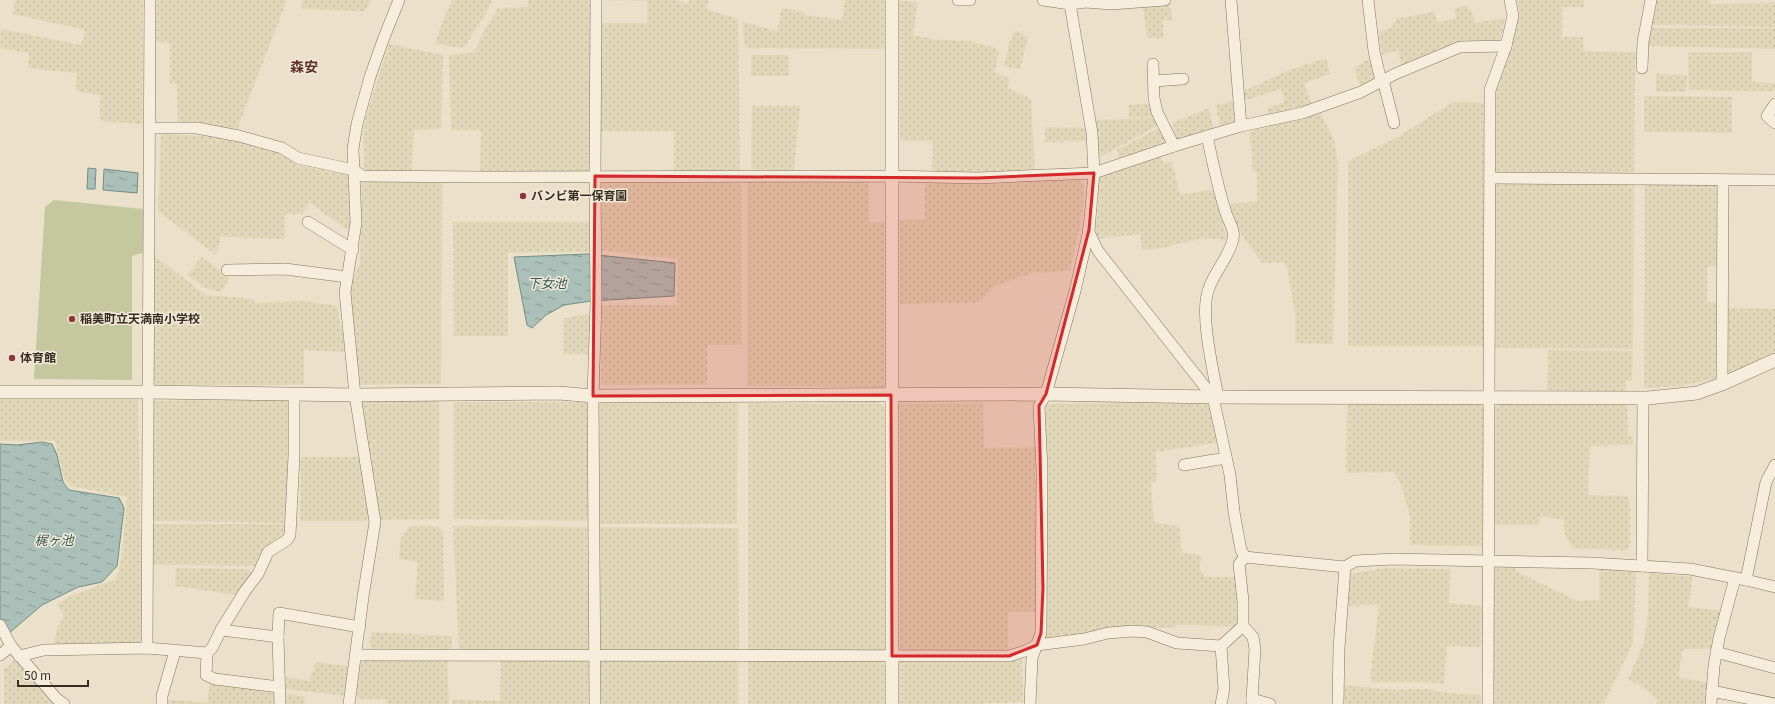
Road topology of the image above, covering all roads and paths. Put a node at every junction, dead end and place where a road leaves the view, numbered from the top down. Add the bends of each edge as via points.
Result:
1 (150, 0) edge
2 (399, 0) edge
3 (596, 0) edge
4 (892, 0) edge
5 (1043, 0) edge
6 (1165, 0) edge
7 (1232, 0) edge
8 (1368, 0) edge
9 (1510, 0) edge
10 (1651, 0) edge
11 (1086, 1) edge
12 (1070, 4) junction
13 (1506, 46) junction
14 (1153, 64) dead end
15 (1642, 68) dead end
16 (1183, 79) dead end
17 (1154, 81) junction
18 (1382, 81) junction
19 (1775, 104) edge
20 (1775, 122) edge
21 (1394, 123) dead end
22 (1241, 126) junction
23 (150, 128) junction
24 (1207, 136) junction
25 (1174, 146) junction
26 (354, 170) junction
27 (1094, 173) junction
28 (595, 176) junction
29 (891, 176) junction
30 (1490, 178) junction
31 (1723, 180) junction
32 (1775, 180) edge
33 (308, 222) dead end
34 (1088, 230) junction
35 (353, 250) junction
36 (227, 270) dead end
37 (348, 277) junction
38 (1774, 363) edge
39 (1722, 384) junction
40 (0, 392) edge
41 (148, 392) junction
42 (294, 394) junction
43 (1046, 394) junction
44 (355, 395) junction
45 (891, 395) junction
46 (593, 396) junction
47 (1215, 397) junction
48 (1489, 398) junction
49 (1643, 398) junction
50 (1226, 458) junction
51 (1184, 465) dead end
52 (1775, 465) edge
53 (1245, 557) junction
54 (1488, 560) junction
55 (1345, 566) junction
56 (1642, 566) junction
57 (1740, 579) junction
58 (1775, 587) edge
59 (0, 626) edge
60 (1243, 626) junction
61 (360, 627) junction
62 (221, 630) junction
63 (278, 637) junction
64 (1037, 645) junction
65 (11, 646) junction
66 (1221, 646) junction
67 (147, 648) junction
68 (175, 651) junction
69 (1716, 652) junction
70 (207, 653) junction
71 (0, 655) edge
72 (356, 655) junction
73 (595, 655) junction
74 (19, 656) junction
75 (892, 656) junction
76 (1775, 668) edge
77 (279, 687) junction
78 (1712, 691) junction
79 (1252, 702) edge
80 (64, 704) edge
81 (162, 704) edge
82 (280, 704) edge
83 (349, 704) edge
84 (595, 704) edge
85 (892, 704) edge
86 (1030, 704) edge
87 (1220, 704) edge
88 (1270, 704) edge
89 (1338, 704) edge
90 (1488, 704) edge
91 (1711, 704) edge
92 (1775, 704) edge

1 - 23 street
2 - 26 street via 383,40 357,124 353,148
3 - 28 street
4 - 29 street
5 - 12 street
6 - 11 street via 1111,4
7 - 22 street
8 - 18 street via 1374,51
9 - 13 street via 1513,16
10 - 15 street via 1643,42
11 - 12 street
12 - 27 street via 1092,133
13 - 18 street via 1460,48
13 - 30 street via 1490,90
14 - 17 street
16 - 17 street
17 - 25 street via 1156,112
18 - 21 street
18 - 22 street via 1361,92 1302,113
19 - 20 street via 1767,116
22 - 24 street
23 - 26 street via 204,129 282,148 298,158
23 - 41 street
24 - 25 street
24 - 47 street via 1221,197 1233,231 1233,239 1227,254 1207,293 1205,308
25 - 27 street
26 - 28 street via 362,176
26 - 35 street via 356,223
27 - 29 street via 978,178
27 - 34 street
28 - 29 street
28 - 46 street via 596,303
29 - 45 street
30 - 31 street
30 - 48 street
31 - 32 street
31 - 39 street
33 - 35 street
34 - 43 street via 1075,291
34 - 47 street via 1098,251
35 - 37 street
36 - 37 street via 285,269
37 - 44 street via 345,292
38 - 39 street
39 - 49 street via 1696,393
40 - 41 street
41 - 42 street
41 - 67 street
42 - 44 street
42 - 62 street via 290,535 287,540 268,552 258,574
43 - 45 street
43 - 47 street
43 - 64 street via 1039,406 1043,588 1042,633
44 - 46 street via 559,393
44 - 61 street via 375,522
45 - 46 street
45 - 75 street
46 - 73 street
47 - 48 street
47 - 50 street
48 - 49 street
48 - 54 street
49 - 56 street
50 - 51 street
50 - 53 street via 1234,512
52 - 57 street via 1766,482
53 - 55 street
53 - 60 street via 1239,564 1244,601
54 - 55 street via 1394,559 1355,561
54 - 56 street
54 - 90 street
55 - 89 street
56 - 57 street via 1690,570
57 - 58 street
57 - 69 street
59 - 65 street
60 - 66 street
60 - 79 street via 1253,637 1255,649
61 - 63 street via 279,613
61 - 72 street
62 - 63 street
62 - 70 street
63 - 77 street
64 - 66 street via 1133,631 1147,632 1176,643
64 - 75 street via 1009,656
64 - 86 street via 1032,658
65 - 71 street
65 - 74 street
66 - 87 street via 1224,689
67 - 68 street
67 - 74 street via 44,650
68 - 70 street
68 - 81 street
69 - 76 street
69 - 78 street
70 - 77 street via 208,676
72 - 73 street
72 - 83 street
73 - 75 street
73 - 84 street
74 - 80 street
75 - 85 street
77 - 82 street
78 - 91 street
78 - 92 street
79 - 88 street

